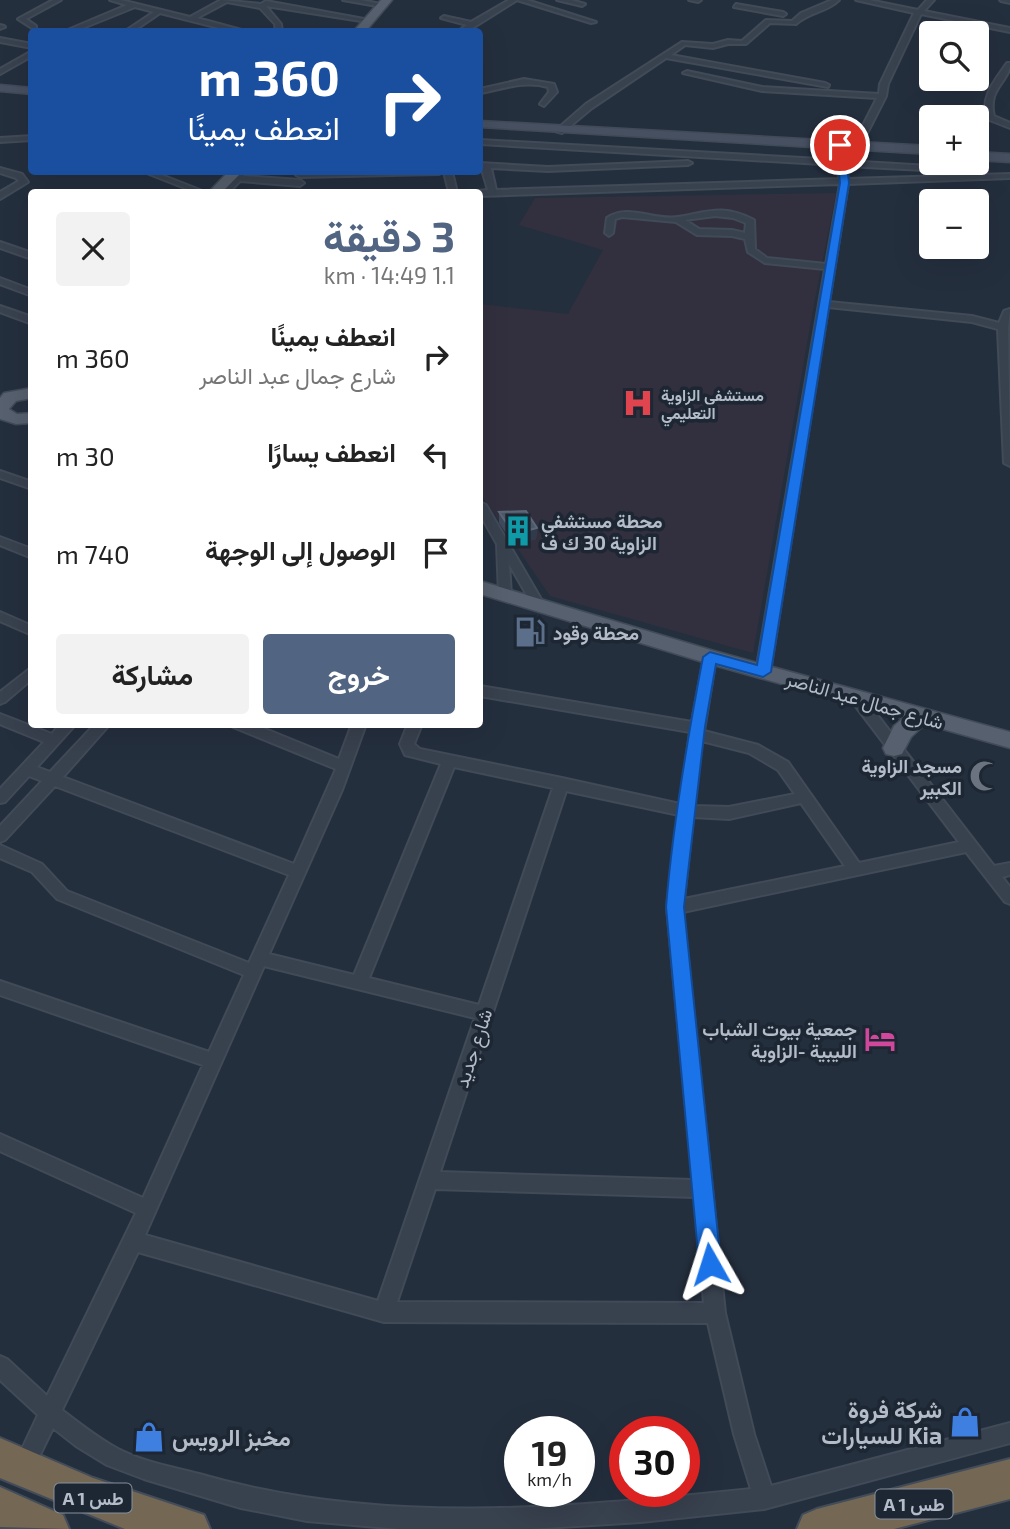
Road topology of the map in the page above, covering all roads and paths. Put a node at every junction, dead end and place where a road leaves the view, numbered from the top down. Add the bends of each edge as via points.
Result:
1 (58, 0) edge
2 (114, 0) edge
3 (227, 0) edge
4 (272, 0) edge
5 (346, 0) edge
6 (514, 0) edge
7 (520, 0) edge
8 (560, 0) edge
9 (692, 0) edge
10 (698, 0) edge
11 (836, 0) edge
12 (859, 0) edge
13 (931, 0) edge
14 (1003, 0) edge
15 (1010, 1) edge
16 (379, 2) edge
17 (582, 4) dead end
18 (263, 5) junction
19 (132, 6) junction
20 (736, 6) dead end
21 (158, 12) junction
22 (917, 13) junction
23 (799, 16) junction
24 (444, 18) dead end
25 (191, 19) junction
26 (593, 22) dead end
27 (470, 24) junction
28 (360, 25) edge
29 (34, 27) dead end
30 (76, 28) edge
31 (133, 28) edge
32 (229, 28) edge
33 (278, 28) edge
34 (465, 28) edge
35 (1010, 30) edge
36 (0, 40) edge
37 (28, 45) edge
38 (28, 55) edge
39 (664, 56) junction
40 (0, 62) edge
41 (12, 65) junction
42 (28, 67) edge
43 (1009, 68) edge
44 (0, 72) edge
45 (687, 73) dead end
46 (0, 87) edge
47 (28, 89) edge
48 (483, 90) edge
49 (835, 92) junction
50 (882, 96) junction
51 (544, 104) dead end
52 (483, 126) edge
53 (1010, 126) edge
54 (560, 130) junction
55 (28, 138) edge
56 (0, 141) edge
57 (483, 142) edge
58 (551, 146) junction
59 (840, 147) junction
60 (855, 147) junction
61 (919, 150) edge
62 (989, 155) edge
63 (1010, 156) edge
64 (762, 160) junction
65 (841, 163) junction
66 (483, 165) edge
67 (546, 168) junction
68 (0, 170) edge
69 (156, 175) edge
70 (231, 175) edge
71 (232, 175) edge
72 (250, 175) edge
73 (393, 175) edge
74 (1010, 176) edge
75 (999, 177) junction
76 (300, 181) edge
77 (845, 183) junction
78 (195, 189) edge
79 (208, 189) edge
80 (218, 189) edge
81 (552, 192) junction
82 (494, 193) junction
83 (483, 194) edge
84 (0, 197) edge
85 (678, 220) junction
86 (608, 233) dead end
87 (749, 237) junction
88 (3, 249) edge
89 (28, 255) edge
90 (831, 267) junction
91 (0, 281) edge
92 (28, 293) edge
93 (28, 297) edge
94 (824, 304) junction
95 (3, 310) edge
96 (1010, 312) edge
97 (28, 319) edge
98 (1003, 327) junction
99 (28, 382) edge
100 (7, 400) edge
101 (28, 418) edge
102 (28, 419) edge
103 (0, 432) edge
104 (1010, 464) edge
105 (0, 474) edge
106 (28, 484) edge
107 (483, 511) edge
108 (0, 541) edge
109 (501, 545) junction
110 (28, 552) edge
111 (483, 588) edge
112 (505, 595) junction
113 (539, 606) junction
114 (0, 616) edge
115 (28, 629) edge
116 (710, 657) junction
117 (763, 672) junction
118 (28, 674) edge
119 (483, 692) edge
120 (856, 697) junction
121 (0, 699) edge
122 (920, 716) junction
123 (0, 719) edge
124 (65, 728) edge
125 (99, 728) edge
126 (247, 728) edge
127 (357, 728) edge
128 (413, 728) edge
129 (697, 731) junction
130 (54, 740) junction
131 (1010, 740) edge
132 (894, 748) junction
133 (449, 761) junction
134 (343, 766) junction
135 (26, 769) junction
136 (52, 779) junction
137 (562, 783) junction
138 (806, 797) junction
139 (0, 798) edge
140 (685, 811) junction
141 (0, 836) edge
142 (968, 846) junction
143 (0, 851) edge
144 (1010, 869) edge
145 (856, 870) junction
146 (298, 872) junction
147 (990, 873) junction
148 (1010, 898) edge
149 (675, 907) junction
150 (255, 965) junction
151 (359, 983) junction
152 (0, 988) edge
153 (484, 1013) junction
154 (212, 1061) junction
155 (0, 1142) edge
156 (429, 1180) junction
157 (702, 1189) junction
158 (146, 1208) junction
159 (132, 1241) junction
160 (384, 1312) junction
161 (715, 1313) junction
162 (0, 1366) edge
163 (50, 1413) junction
164 (1010, 1433) edge
165 (11, 1463) edge
166 (1010, 1479) edge
167 (764, 1498) junction
168 (0, 1507) edge
169 (49, 1529) edge
170 (190, 1529) edge
171 (817, 1529) edge

1 - 29 street via 21,19
2 - 19 street
3 - 18 street
3 - 25 street
4 - 18 street
5 - 16 street
6 - 27 street
7 - 26 street
8 - 17 street
9 - 10 street
11 - 23 street via 827,8
12 - 22 street
13 - 22 street
14 - 15 street
16 - 28 main road
18 - 28 street
18 - 33 street
19 - 21 street
19 - 30 street
20 - 23 street
21 - 25 street
21 - 31 street
22 - 35 street
22 - 50 street
23 - 39 street via 794,23 768,21 744,43 708,46 687,42
24 - 27 street
25 - 32 street
27 - 34 street
36 - 37 street
38 - 41 street
39 - 49 street via 817,83
39 - 54 street
40 - 41 street
41 - 42 street
41 - 44 street
43 - 53 street via 992,89 987,108 990,117
45 - 49 street via 762,89
46 - 47 main road
48 - 51 street via 515,81 541,82 553,92
49 - 50 street
50 - 60 street
52 - 54 main road
54 - 59 main road
55 - 56 street
57 - 58 street
58 - 64 street
58 - 67 street
59 - 60 main road
59 - 65 street
60 - 61 main road
62 - 63 main road
64 - 65 street
64 - 67 street
65 - 75 street via 979,171
65 - 77 street
66 - 67 street
66 - 82 street
67 - 81 street
68 - 84 street via 24,182
69 - 78 street
70 - 79 main road
71 - 80 main road
72 - 76 street
73 - 76 street
74 - 75 street
75 - 77 street
77 - 81 street
77 - 90 street
81 - 82 street
82 - 83 street
85 - 86 street via 621,214 611,218
85 - 87 street via 697,232
85 - 87 street via 702,213 742,217 751,222
87 - 90 street via 751,250 765,260
88 - 89 street
90 - 94 street
91 - 92 street
93 - 95 street
94 - 98 street via 960,317
94 - 117 street
95 - 97 street
96 - 98 street
98 - 104 street
99 - 100 main road
100 - 101 main road via 11,418
102 - 103 main road
105 - 106 street
107 - 109 street
108 - 110 street
109 - 112 street
109 - 113 street
111 - 112 main road, شارع جمال عبد الناصر
112 - 113 main road, شارع جمال عبد الناصر
113 - 116 main road, شارع جمال عبد الناصر
114 - 115 street
116 - 117 main road, شارع جمال عبد الناصر
116 - 129 street
117 - 120 main road, شارع جمال عبد الناصر
118 - 121 street
119 - 129 street
120 - 122 main road, شارع جمال عبد الناصر
120 - 132 street
122 - 131 main road, شارع جمال عبد الناصر
122 - 132 main road via 902,732
123 - 130 street
124 - 130 street
125 - 136 street
126 - 134 street
127 - 134 street
128 - 133 street via 407,744 410,751
129 - 138 street via 775,759
129 - 140 street
130 - 135 street
132 - 142 street
133 - 137 street
133 - 151 street
134 - 146 street
135 - 136 street
135 - 139 street
136 - 141 street
136 - 146 street
137 - 140 street
137 - 153 street, شارع جديد
138 - 140 street via 729,813
138 - 145 street
140 - 149 street
142 - 145 street
142 - 147 street
143 - 150 street via 37,868 62,895
144 - 147 street
145 - 149 street
146 - 150 street
147 - 148 street
149 - 157 street
150 - 151 street
150 - 154 street
151 - 153 street
152 - 154 street
153 - 156 street, شارع جديد
154 - 158 street
155 - 158 street
156 - 157 street
156 - 160 street, شارع جديد
157 - 161 street
158 - 159 street
159 - 160 street
159 - 163 street
160 - 161 street
161 - 167 street
162 - 163 street
163 - 165 street
163 - 167 street via 114,1458 242,1497 307,1510 419,1520 503,1520
164 - 167 street
165 - 170 highway, A 1 طس via 140,1516
166 - 171 highway, A 1 طس
168 - 169 highway, A 1 طس

